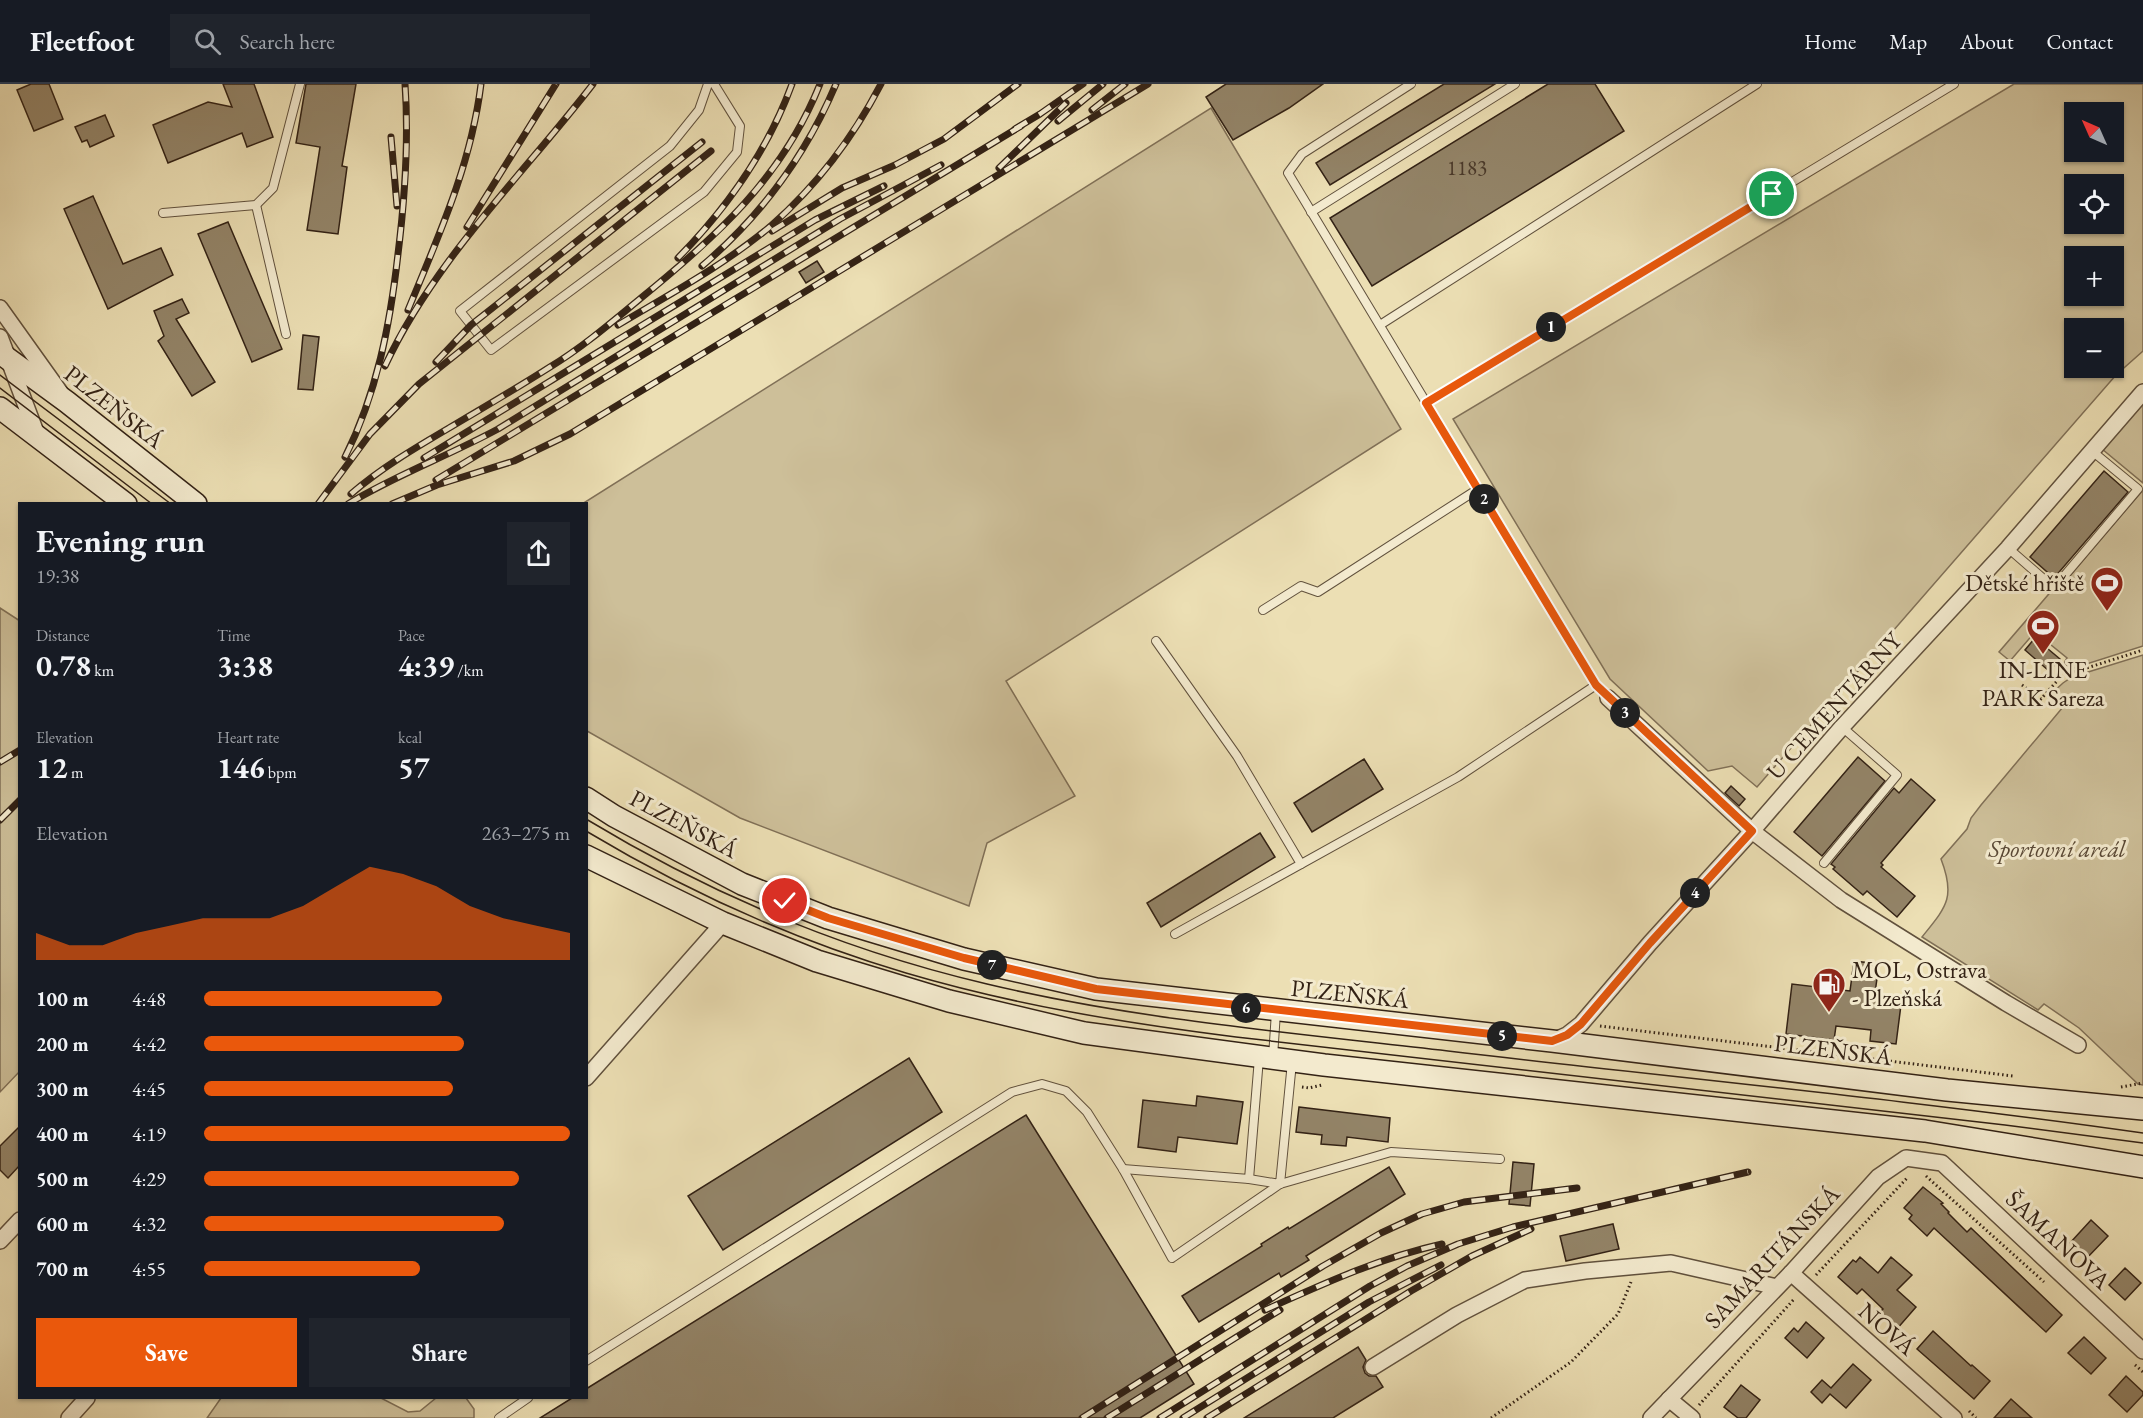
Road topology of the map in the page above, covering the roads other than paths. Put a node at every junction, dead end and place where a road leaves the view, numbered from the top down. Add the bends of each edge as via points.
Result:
1 (300, 84) edge
2 (708, 84) edge
3 (714, 84) edge
4 (1411, 84) edge
5 (1515, 84) edge
6 (1757, 84) edge
7 (1954, 84) edge
8 (256, 206) junction
9 (1311, 212) junction
10 (163, 213) dead end
11 (0, 308) edge
12 (1380, 325) junction
13 (286, 334) dead end
14 (0, 337) edge
15 (5, 356) edge
16 (2143, 392) edge
17 (67, 402) junction
18 (1426, 403) junction
19 (0, 408) edge
20 (38, 435) junction
21 (2092, 451) junction
22 (1478, 489) junction
23 (123, 502) edge
24 (193, 502) edge
25 (2008, 548) junction
26 (1263, 610) dead end
27 (1156, 641) dead end
28 (1596, 685) junction
29 (1608, 698) joint
30 (1842, 727) junction
31 (588, 799) edge
32 (1752, 831) junction
33 (588, 857) edge
34 (1824, 863) dead end
35 (1301, 864) junction
36 (723, 923) junction
37 (1175, 934) dead end
38 (1276, 1011) junction
39 (1552, 1041) junction
40 (2078, 1046) dead end
41 (1275, 1058) junction
42 (588, 1076) edge
43 (2143, 1109) edge
44 (1500, 1159) dead end
45 (1942, 1163) joint
46 (2143, 1167) edge
47 (1123, 1169) junction
48 (1249, 1179) junction
49 (1280, 1184) junction
50 (18, 1222) edge
51 (0, 1241) edge
52 (1791, 1273) junction
53 (1777, 1287) junction
54 (2143, 1351) edge
55 (588, 1360) edge
56 (1373, 1367) dead end
57 (86, 1399) edge
58 (527, 1399) edge
59 (1669, 1399) junction
60 (1961, 1414) edge
61 (501, 1417) edge
62 (1690, 1417) edge
63 (69, 1418) edge
64 (1650, 1418) edge

1 - 8 lane via 273,188
2 - 3 lane via 699,110 670,146 460,311 491,350 705,192 737,152 740,126
4 - 9 lane via 1302,154 1288,173
5 - 9 lane
6 - 12 lane
7 - 18 lane
8 - 10 lane
8 - 13 lane
9 - 12 lane
11 - 17 street
12 - 18 lane
14 - 15 street
15 - 17 main road, PLZEŇSKÁ
15 - 20 street
16 - 21 street, U CEMENTÁRNY
17 - 24 main road, PLZEŇSKÁ
18 - 22 lane
19 - 20 main road
20 - 23 main road
21 - 25 street, U CEMENTÁRNY
21 - 25 lane via 2138,489 2054,588
22 - 26 lane via 1317,592 1301,586
22 - 28 lane
25 - 30 street, U CEMENTÁRNY
27 - 35 lane via 1237,756
28 - 29 lane
28 - 35 lane via 1458,777
29 - 32 street
30 - 32 street, U CEMENTÁRNY
30 - 34 lane via 1897,776
31 - 38 main road, PLZEŇSKÁ via 742,884 828,918 964,958 1096,989
32 - 39 street, U CEMENTÁRNY via 1581,1024
32 - 40 street via 1841,900
33 - 36 main road
35 - 37 lane
36 - 41 main road via 817,961 949,1000 1084,1033
36 - 42 street
38 - 39 main road, PLZEŇSKÁ
38 - 41 lane
39 - 43 main road, PLZEŇSKÁ via 1947,1090
41 - 46 main road via 1924,1131
41 - 48 lane
41 - 49 lane
44 - 49 lane via 1391,1152
45 - 52 street, SAMARITÁNSKÁ via 1906,1158 1878,1177
45 - 54 street, ŠAMANOVA
47 - 48 lane
47 - 49 lane via 1172,1258
47 - 55 lane via 1087,1112 1066,1091 1042,1084 1012,1092
48 - 49 lane
50 - 51 street
52 - 53 street, SAMARITÁNSKÁ
52 - 60 street, NOVÁ
53 - 56 street via 1671,1263 1525,1280 1457,1315
53 - 59 street, SAMARITÁNSKÁ
57 - 63 street
58 - 61 lane
59 - 62 street
59 - 64 street, SAMARITÁNSKÁ

